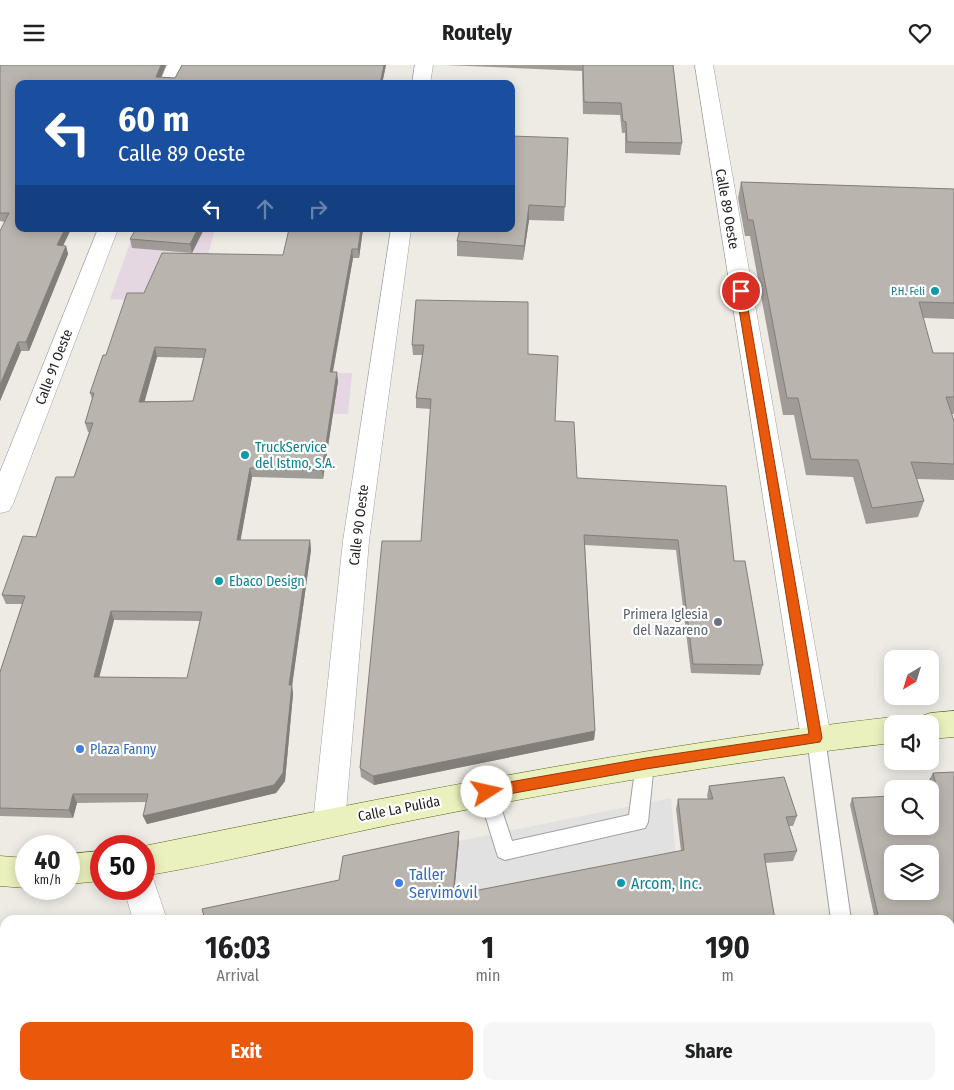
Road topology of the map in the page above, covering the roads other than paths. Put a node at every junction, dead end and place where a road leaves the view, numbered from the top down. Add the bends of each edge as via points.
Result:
1 (176, 65) edge
2 (424, 65) edge
3 (704, 65) edge
4 (170, 80) edge
5 (422, 80) edge
6 (107, 232) edge
7 (401, 232) edge
8 (0, 504) edge
9 (954, 724) edge
10 (939, 725) edge
11 (884, 731) edge
12 (816, 738) junction
13 (646, 763) junction
14 (487, 792) junction
15 (329, 823) junction
16 (155, 859) edge
17 (0, 871) edge
18 (15, 872) edge
19 (144, 900) edge
20 (149, 915) edge
21 (840, 915) edge

1 - 4 street
2 - 5 street
3 - 12 street, Calle 89 Oeste
6 - 8 street, Calle 91 Oeste
7 - 15 street, Calle 90 Oeste via 356,541
9 - 10 main road
11 - 12 main road, Calle La Pulida
12 - 13 main road, Calle La Pulida
12 - 21 lane
13 - 14 main road, Calle La Pulida
13 - 14 lane via 638,822 506,851
14 - 15 main road, Calle La Pulida
15 - 16 main road, Calle La Pulida
17 - 18 main road
19 - 20 street

